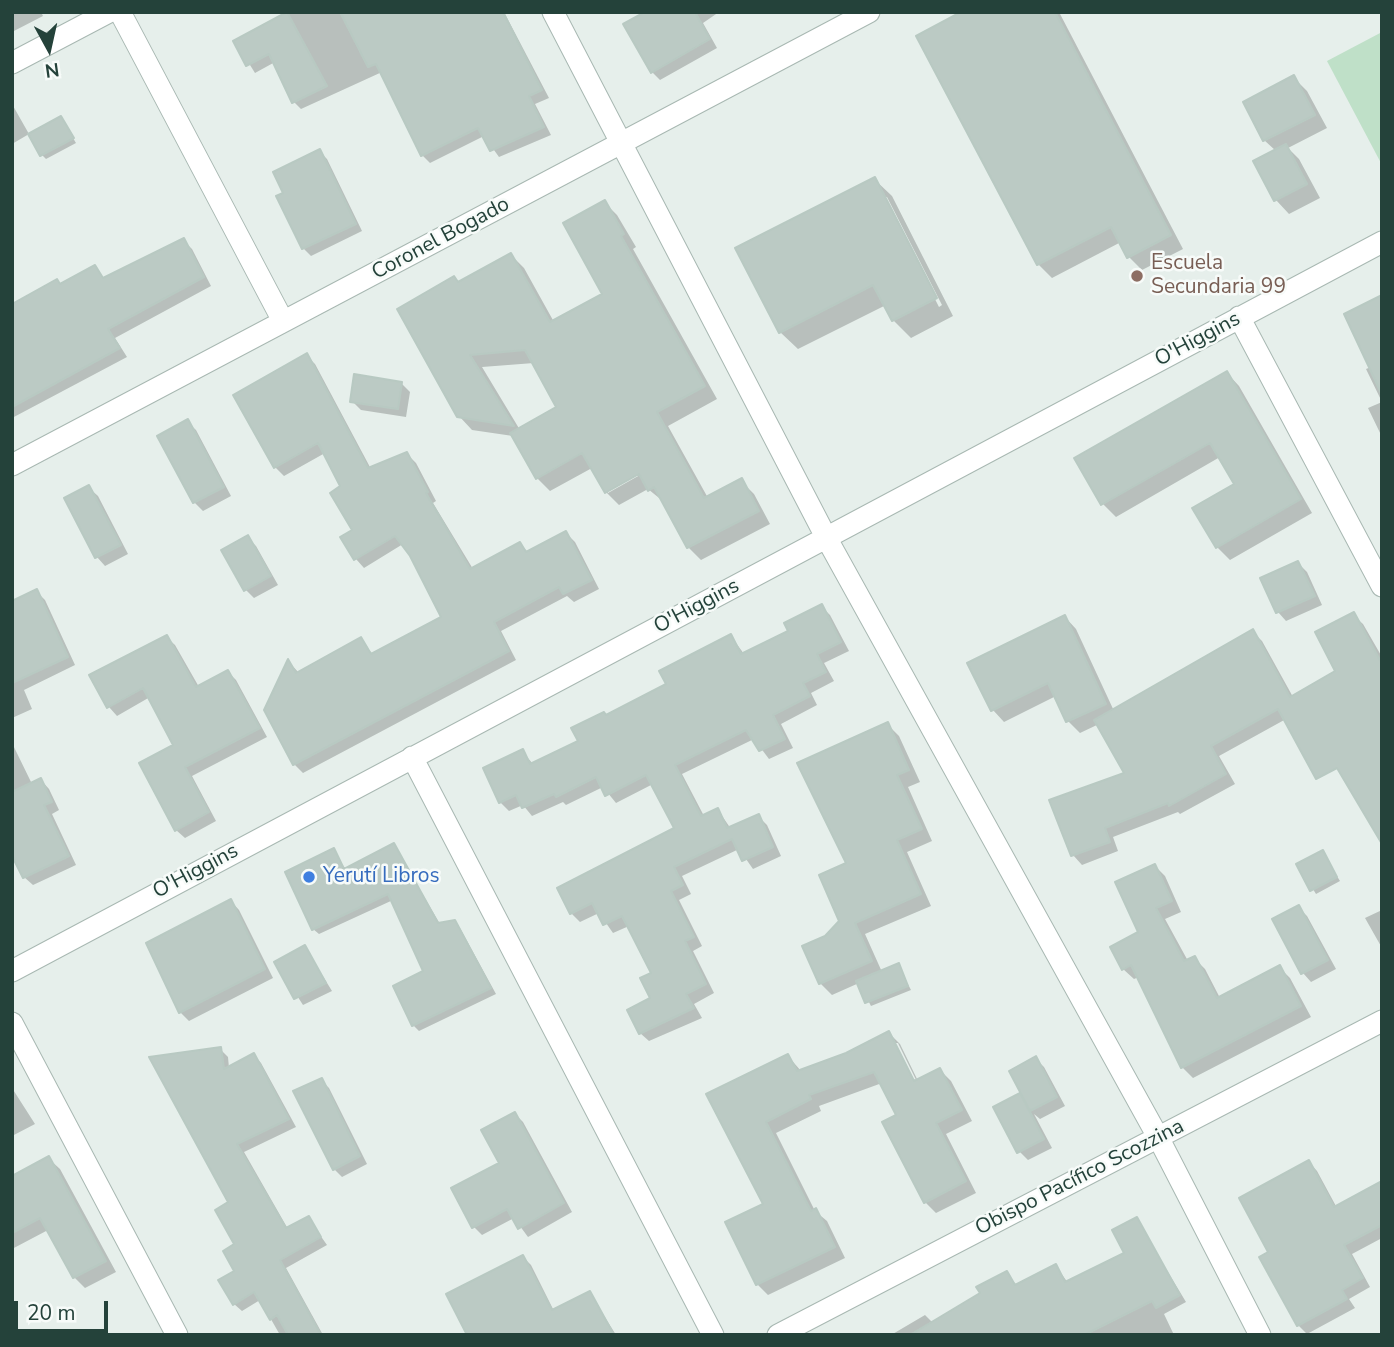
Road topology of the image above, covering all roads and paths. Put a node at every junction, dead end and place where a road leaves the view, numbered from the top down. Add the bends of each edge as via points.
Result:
1 (108, 12) edge
2 (120, 12) edge
3 (553, 12) edge
4 (869, 12) edge
5 (12, 63) edge
6 (623, 143) junction
7 (1382, 242) edge
8 (1239, 317) junction
9 (283, 321) junction
10 (12, 466) edge
11 (827, 539) junction
12 (1382, 586) edge
13 (412, 757) junction
14 (12, 971) edge
15 (1382, 1021) edge
16 (12, 1023) edge
17 (1158, 1137) junction
18 (177, 1335) edge
19 (713, 1335) edge
20 (778, 1335) edge
21 (1260, 1335) edge

1 - 5 street
2 - 9 street
3 - 6 street
4 - 6 street, Coronel Bogado
6 - 9 street, Coronel Bogado
6 - 11 street
7 - 8 street, O'Higgins
8 - 11 street, O'Higgins
8 - 12 street
9 - 10 street, Coronel Bogado
11 - 13 street, O'Higgins
11 - 17 street
13 - 14 street, O'Higgins
13 - 19 street
15 - 17 street, Obispo Pacífico Scozzina
16 - 18 street
17 - 20 street, Obispo Pacífico Scozzina
17 - 21 street

